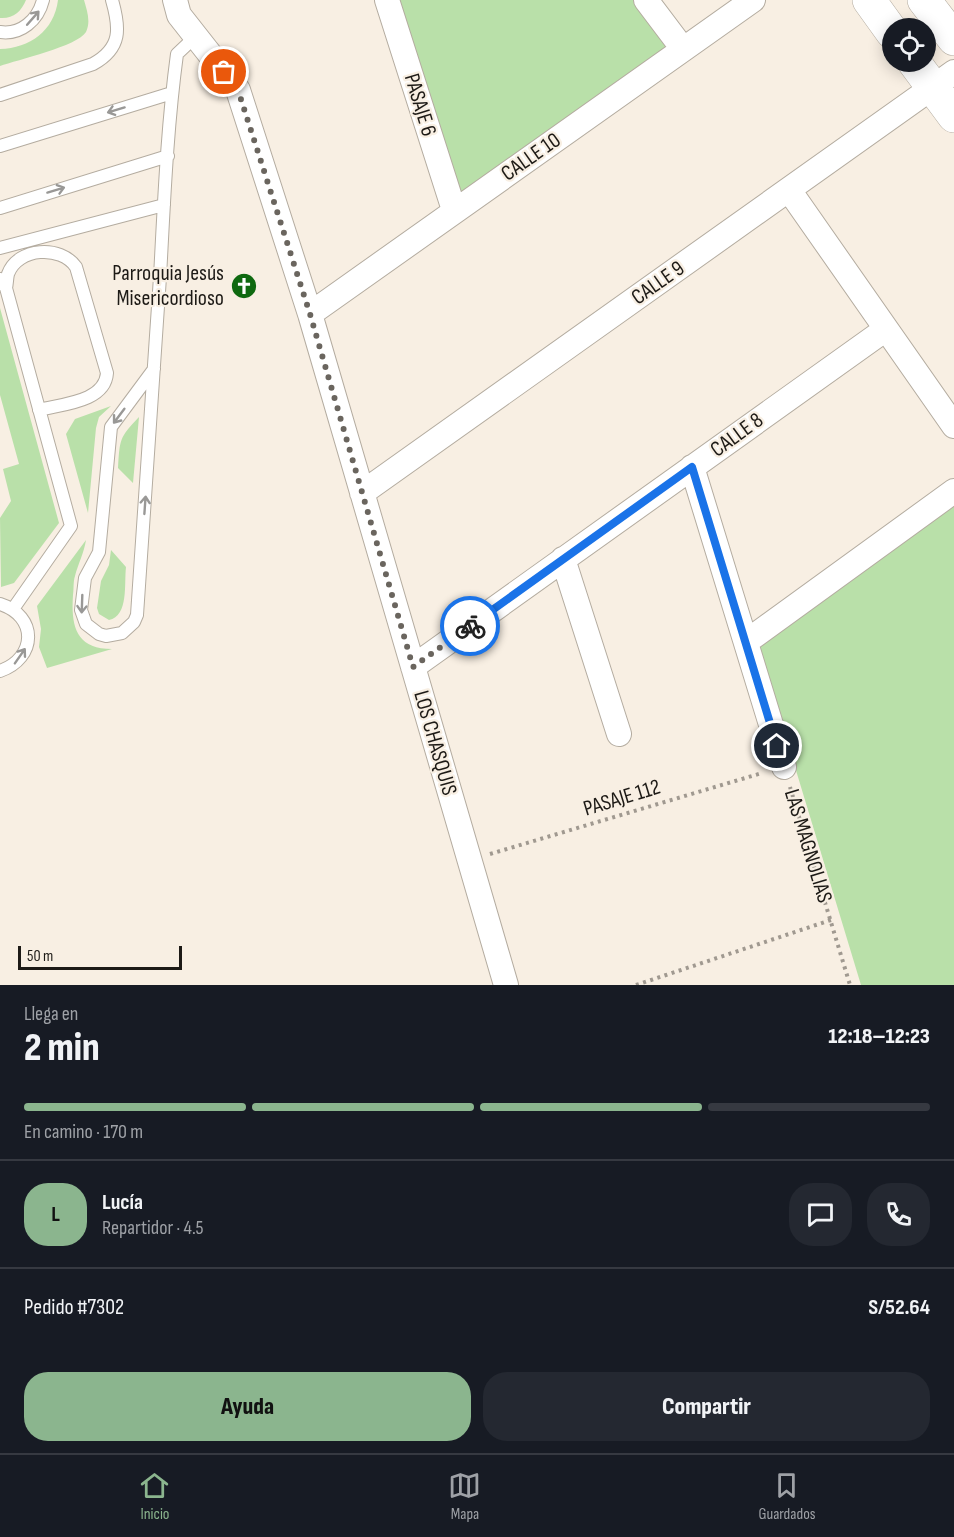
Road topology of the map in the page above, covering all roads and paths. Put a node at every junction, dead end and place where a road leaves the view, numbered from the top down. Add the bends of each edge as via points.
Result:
1 (43, 0) edge
2 (111, 0) edge
3 (175, 0) edge
4 (387, 0) edge
5 (646, 0) edge
6 (753, 0) edge
7 (869, 0) edge
8 (924, 0) edge
9 (882, 18) edge
10 (0, 32) edge
11 (196, 36) junction
12 (954, 39) edge
13 (683, 49) junction
14 (934, 74) edge
15 (172, 93) junction
16 (0, 95) edge
17 (954, 116) edge
18 (0, 146) edge
19 (168, 156) junction
20 (789, 190) junction
21 (164, 205) junction
22 (0, 208) edge
23 (454, 210) junction
24 (81, 227) junction
25 (0, 249) edge
26 (33, 254) junction
27 (3, 284) edge
28 (310, 314) junction
29 (886, 329) junction
30 (154, 369) junction
31 (39, 410) junction
32 (954, 426) edge
33 (692, 467) junction
34 (954, 492) edge
35 (362, 493) junction
36 (563, 560) junction
37 (0, 604) edge
38 (13, 609) junction
39 (746, 642) junction
40 (413, 667) junction
41 (0, 671) edge
42 (619, 734) dead end
43 (784, 767) junction
44 (470, 860) junction
45 (831, 920) junction
46 (506, 985) edge
47 (636, 985) edge
48 (850, 985) edge

10 -> 1 lane via 17,31 27,25 36,17
2 - 16 lane via 118,32 102,58
3 - 11 street, LOS CHASQUIS via 179,15
4 - 23 street, PASAJE 6
5 - 13 street
6 - 13 street, CALLE 10
7 - 9 main road
8 - 12 main road
11 - 15 lane via 177,54
11 - 28 street, LOS CHASQUIS via 238,90
13 - 23 street, CALLE 10
14 - 17 main road
14 - 20 street, CALLE 9
15 -> 18 lane
15 - 19 lane
19 - 21 lane
22 -> 19 lane
20 - 29 street
20 - 35 street, CALLE 9
21 - 24 lane
21 - 30 lane
23 - 28 street, CALLE 10
24 - 25 lane
24 - 26 lane
26 - 27 lane via 15,265
26 - 31 lane via 54,252 76,267 107,373 104,387 93,396
27 - 31 lane
28 - 35 street, LOS CHASQUIS
29 - 32 street
29 - 33 street, CALLE 8
30 -> 30 lane via 111,427 99,552 85,578 81,609 86,624 106,636 122,633 137,615
31 - 38 lane via 71,526
33 - 36 street, CALLE 8
33 - 39 street, LAS MAGNOLIAS
34 - 39 street
35 - 40 street, LOS CHASQUIS
36 - 40 street, CALLE 8
36 - 42 street
37 - 38 lane
41 -> 38 lane via 18,662 28,643 24,622
39 - 43 street, LAS MAGNOLIAS
40 - 44 street, LOS CHASQUIS
43 - 44 path, PASAJE 112
43 - 45 path, LAS MAGNOLIAS
44 - 46 street, LOS CHASQUIS
45 - 47 path
45 - 48 path, LAS MAGNOLIAS

